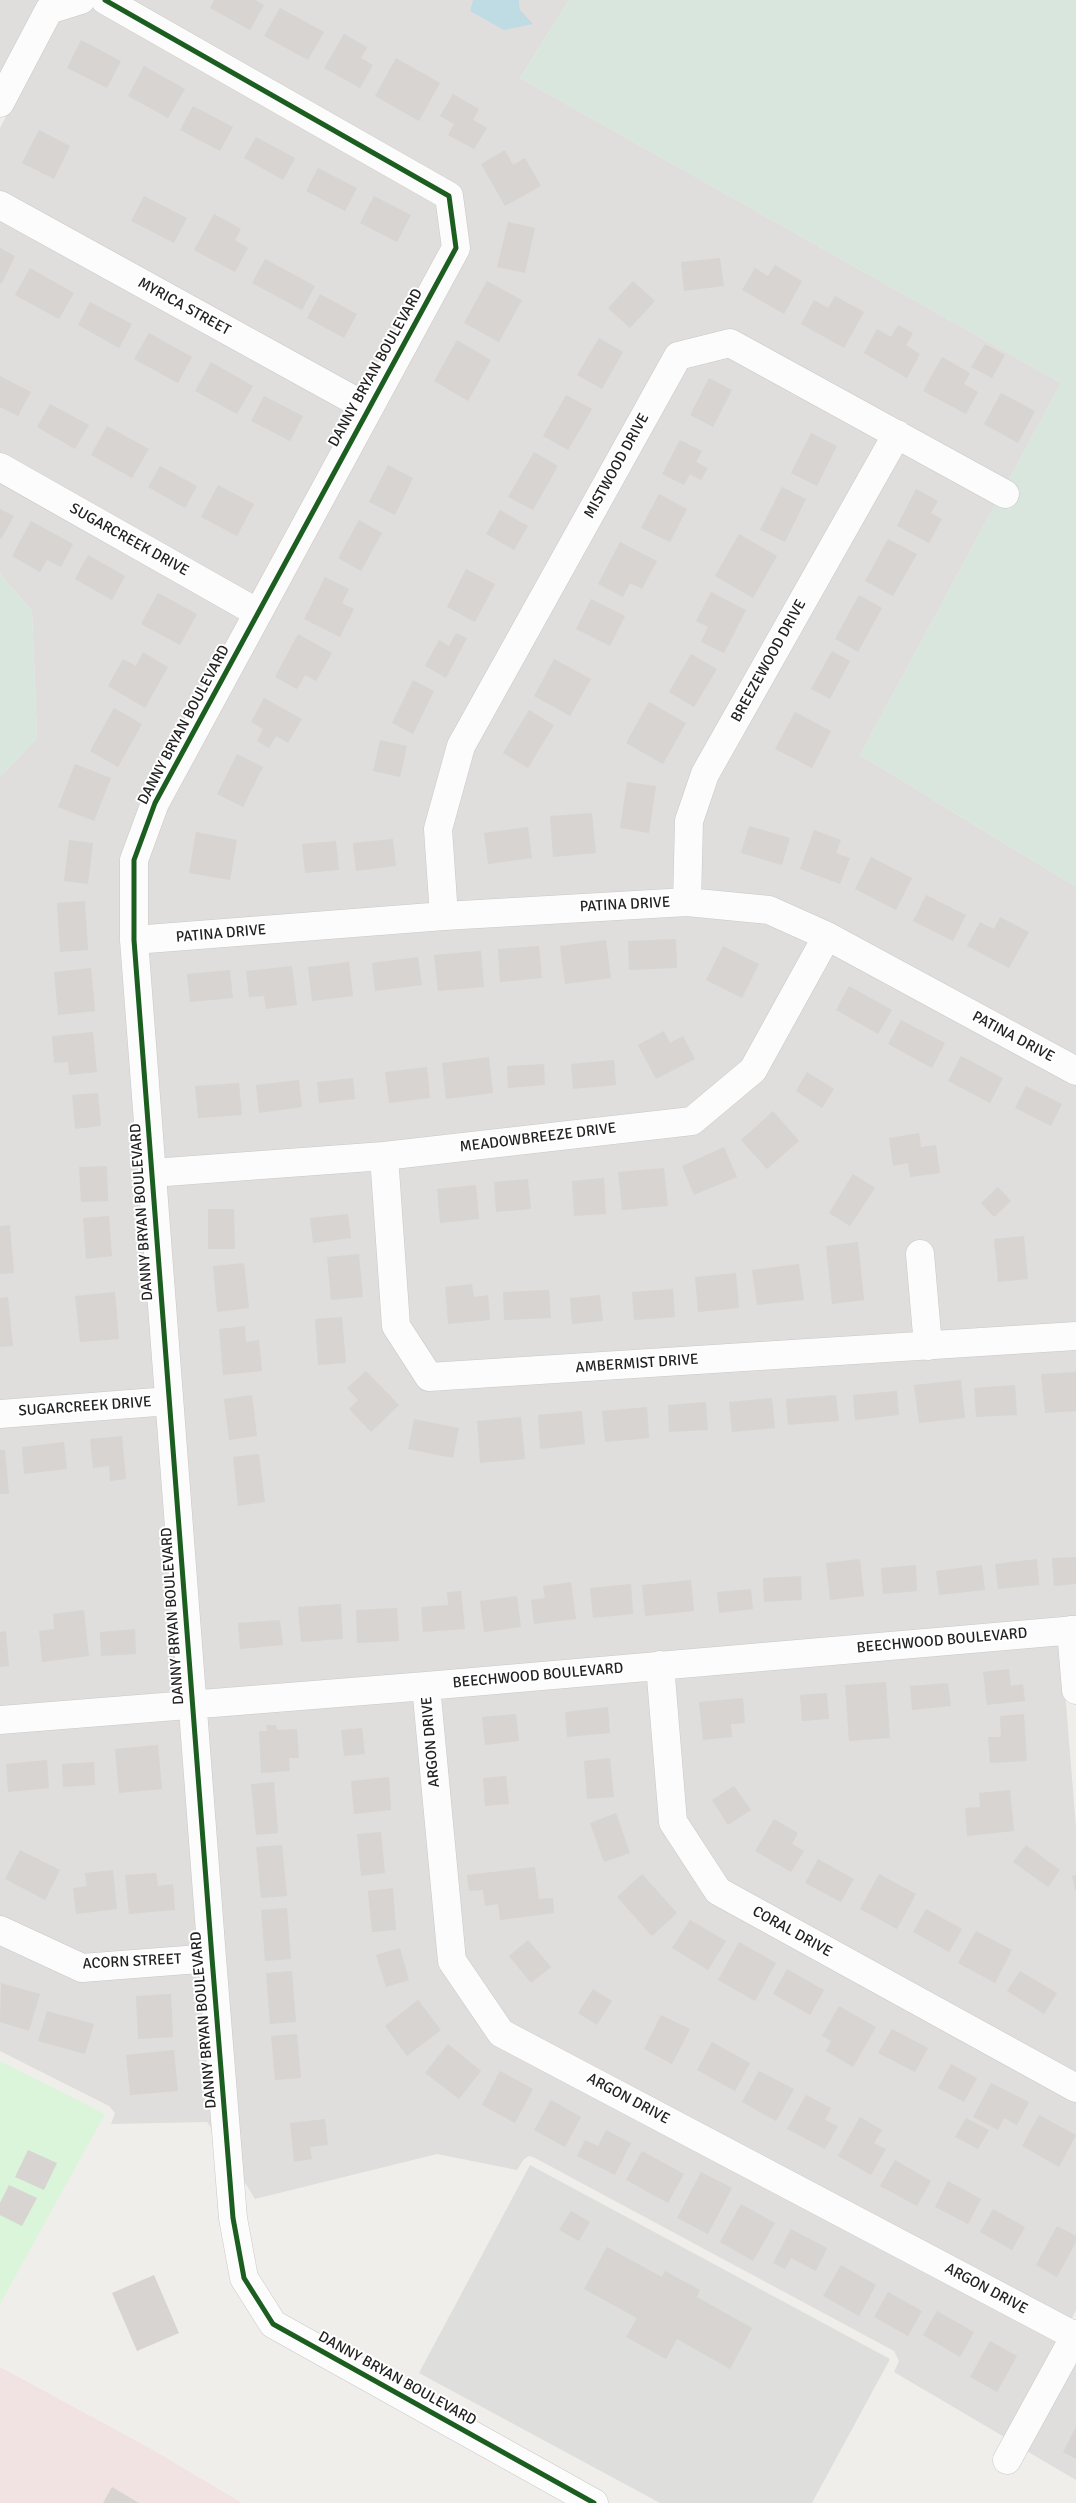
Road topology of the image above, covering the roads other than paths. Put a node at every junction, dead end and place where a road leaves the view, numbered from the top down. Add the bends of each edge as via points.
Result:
1 (81, 0) edge
2 (105, 0) edge
3 (0, 103) edge
4 (0, 205) edge
5 (368, 408) junction
6 (897, 434) junction
7 (0, 467) edge
8 (1005, 494) dead end
9 (258, 613) junction
10 (687, 902) junction
11 (444, 916) junction
12 (827, 936) junction
13 (134, 940) junction
14 (1076, 1071) edge
15 (384, 1156) junction
16 (152, 1173) junction
17 (920, 1254) dead end
18 (1076, 1336) edge
19 (928, 1346) junction
20 (169, 1401) junction
21 (0, 1414) edge
22 (1074, 1630) edge
23 (660, 1665) junction
24 (426, 1686) junction
25 (1076, 1690) edge
26 (192, 1704) junction
27 (0, 1720) edge
28 (0, 1930) edge
29 (212, 1958) junction
30 (1076, 2088) edge
31 (1076, 2335) edge
32 (1007, 2460) dead end
33 (594, 2503) edge

1 - 3 street via 49,10
2 - 5 street, DANNY BRYAN BOULEVARD via 449,196 456,248
4 - 5 street, MYRICA STREET
5 - 9 street, DANNY BRYAN BOULEVARD
6 - 8 street, MISTWOOD DRIVE
6 - 10 street, BREEZEWOOD DRIVE via 706,774 689,822
6 - 11 street, MISTWOOD DRIVE via 730,342 678,356 461,746 438,829
7 - 9 street, SUGARCREEK DRIVE
9 - 13 street, DANNY BRYAN BOULEVARD via 155,803 134,860
10 - 11 street, PATINA DRIVE
10 - 12 street, PATINA DRIVE via 769,910
11 - 13 street, PATINA DRIVE
12 - 14 street, PATINA DRIVE
12 - 15 street, MEADOWBREEZE DRIVE via 754,1070 692,1121
13 - 16 street, DANNY BRYAN BOULEVARD
15 - 16 street, MEADOWBREEZE DRIVE
15 - 19 street, AMBERMIST DRIVE via 396,1326 429,1377
16 - 20 street, DANNY BRYAN BOULEVARD
17 - 19 street
18 - 19 street, AMBERMIST DRIVE
20 - 21 street, SUGARCREEK DRIVE
20 - 26 street, DANNY BRYAN BOULEVARD
22 - 23 street, BEECHWOOD BOULEVARD
22 - 25 street
23 - 24 street, BEECHWOOD BOULEVARD
23 - 30 street, CORAL DRIVE via 673,1822 718,1891
24 - 26 street, BEECHWOOD BOULEVARD
24 - 31 street, ARGON DRIVE via 452,1961 501,2033
26 - 27 street, BEECHWOOD BOULEVARD
26 - 29 street, DANNY BRYAN BOULEVARD
28 - 29 street, ACORN STREET via 82,1968
29 - 33 street, DANNY BRYAN BOULEVARD via 233,2218 244,2278 273,2324
31 - 32 street

